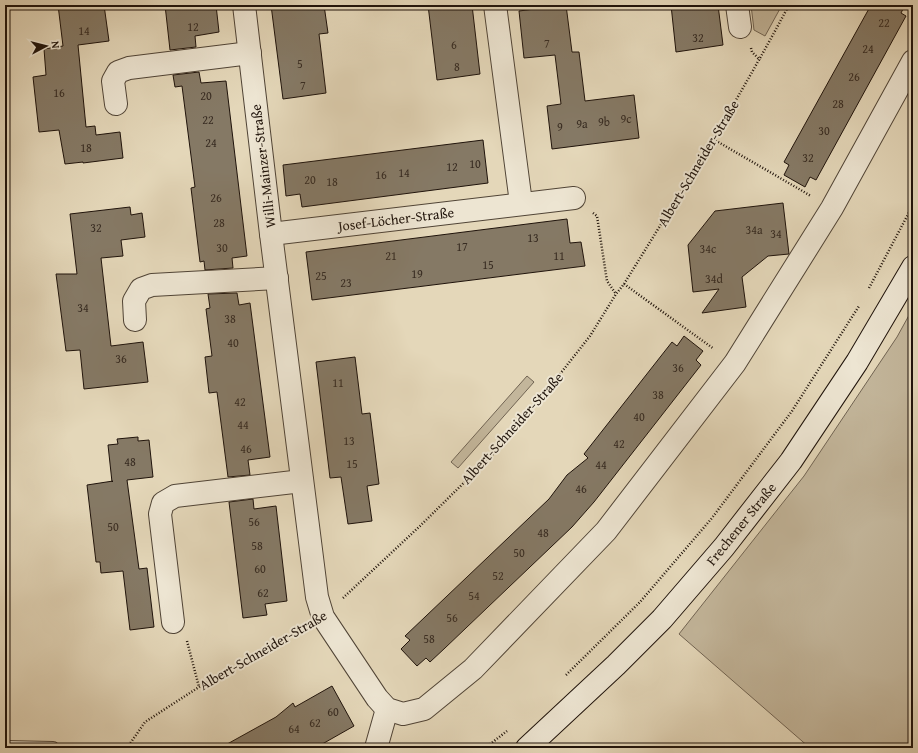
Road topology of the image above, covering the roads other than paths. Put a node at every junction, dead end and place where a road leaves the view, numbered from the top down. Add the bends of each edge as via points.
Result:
1 (244, 5) edge
2 (495, 5) edge
3 (737, 5) edge
4 (740, 27) dead end
5 (250, 53) junction
6 (913, 61) edge
7 (116, 104) dead end
8 (574, 198) road end
9 (521, 203) junction
10 (271, 234) junction
11 (913, 267) edge
12 (277, 278) junction
13 (135, 320) dead end
14 (302, 481) junction
15 (173, 622) road end
16 (387, 708) junction
17 (5, 747) edge
18 (53, 748) edge
19 (376, 748) edge
20 (527, 748) edge

1 - 5 street, Willi-Mainzer-Straße
2 - 9 street
3 - 4 street
5 - 7 street via 129,68 118,72 113,81
5 - 10 street, Willi-Mainzer-Straße
6 - 16 street via 832,208 735,363 606,531 473,669 424,709 403,714
8 - 9 street, Josef-Löcher-Straße
9 - 10 street, Josef-Löcher-Straße
10 - 12 street, Willi-Mainzer-Straße
11 - 20 street, Frechener Straße via 857,362 791,462 724,547 652,629
12 - 13 street via 152,285 141,289 134,301
12 - 14 street, Willi-Mainzer-Straße
14 - 15 street via 175,496 163,503 160,514
14 - 16 street, Willi-Mainzer-Straße via 317,597 323,618 377,698
16 - 19 street
17 - 18 lane

